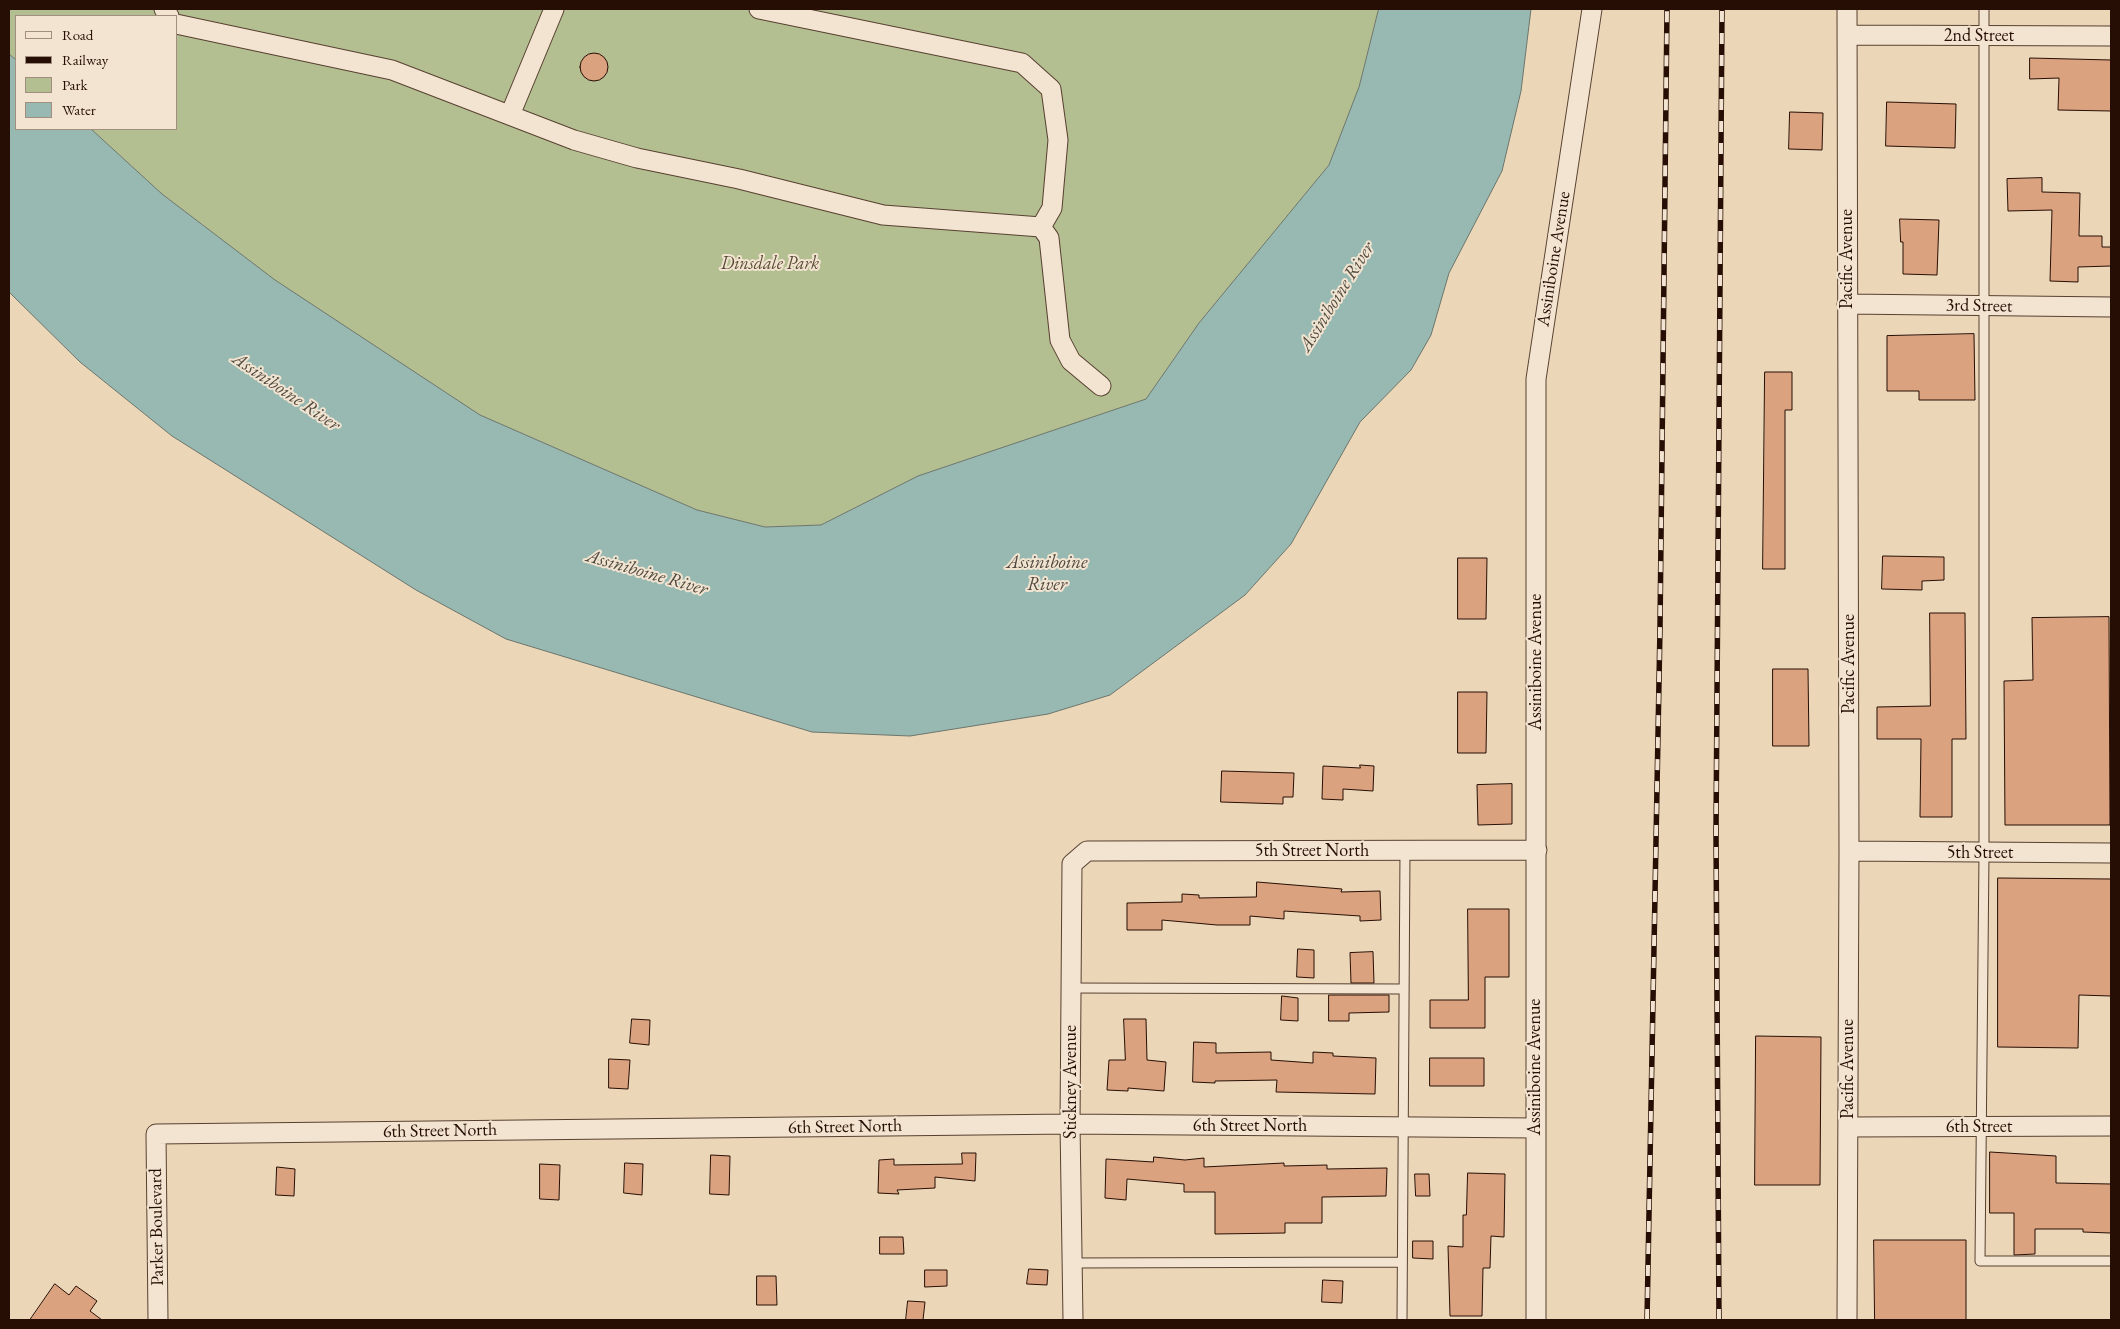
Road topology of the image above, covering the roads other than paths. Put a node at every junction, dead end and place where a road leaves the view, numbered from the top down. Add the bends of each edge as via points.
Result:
1 (554, 9) edge
2 (759, 9) edge
3 (1592, 9) edge
4 (1847, 9) edge
5 (1984, 9) edge
6 (178, 24) edge
7 (1847, 35) junction
8 (2111, 36) edge
9 (1983, 37) junction
10 (510, 115) junction
11 (1041, 227) junction
12 (1847, 304) junction
13 (1984, 306) junction
14 (2111, 307) edge
15 (1101, 386) dead end
16 (1536, 850) junction
17 (1087, 851) joint
18 (1405, 851) junction
19 (1849, 851) junction
20 (1984, 853) junction
21 (2111, 853) edge
22 (1071, 988) junction
23 (1404, 989) junction
24 (1070, 1124) junction
25 (2111, 1126) edge
26 (1402, 1127) junction
27 (1848, 1127) junction
28 (1981, 1127) junction
29 (1535, 1128) junction
30 (156, 1134) joint
31 (2111, 1261) edge
32 (1072, 1262) junction
33 (1402, 1262) junction
34 (158, 1320) edge
35 (1073, 1320) edge
36 (1402, 1320) edge
37 (1536, 1320) edge
38 (1848, 1320) edge

1 - 10 street
2 - 11 street via 1022,63 1051,89 1057,132 1052,208
3 - 16 street, Assiniboine Avenue via 1536,379
4 - 7 street, Pacific Avenue
5 - 9 lane
6 - 10 street via 392,70
7 - 9 street, 2nd Street
7 - 12 street, Pacific Avenue
8 - 9 street, 2nd Street
9 - 13 lane
10 - 11 street via 574,140 637,158 739,179 883,215
11 - 15 street via 1049,238 1060,340 1071,361
12 - 13 street, 3rd Street
12 - 19 street, Pacific Avenue
13 - 14 street, 3rd Street
13 - 20 lane
16 - 18 street, 5th Street North
16 - 29 street, Assiniboine Avenue
17 - 18 street, 5th Street North
17 - 22 street, Stickney Avenue via 1072,864
18 - 23 lane
19 - 20 street, 5th Street
19 - 27 street, Pacific Avenue
20 - 21 street, 5th Street
20 - 28 lane
22 - 23 lane
22 - 24 street, Stickney Avenue
23 - 26 lane
24 - 26 street, 6th Street North
24 - 30 street, 6th Street North
24 - 32 street, Stickney Avenue
25 - 28 street, 6th Street
26 - 29 street, 6th Street North
26 - 33 lane
27 - 28 street, 6th Street
27 - 38 street, Pacific Avenue
28 - 31 lane via 1980,1261
29 - 37 street, Assiniboine Avenue
30 - 34 street, Parker Boulevard
32 - 33 lane
32 - 35 street, Stickney Avenue
33 - 36 lane

